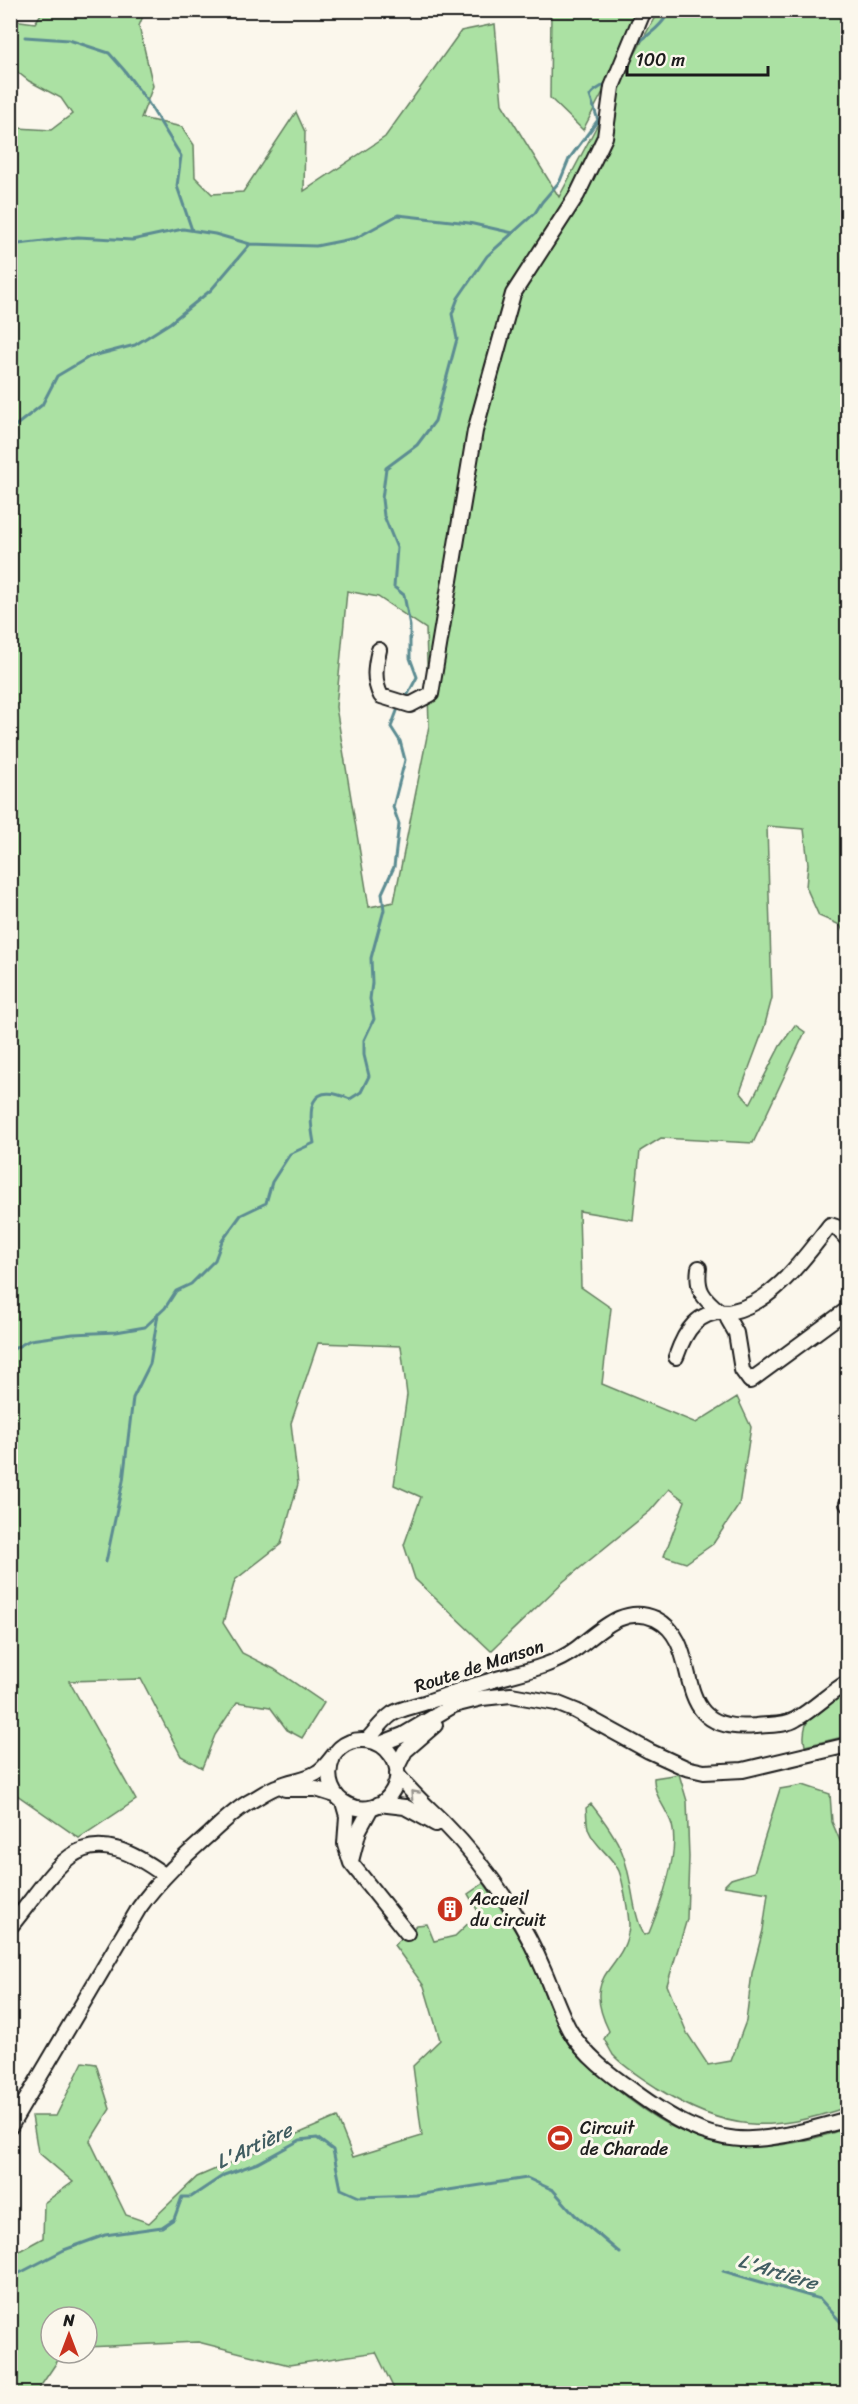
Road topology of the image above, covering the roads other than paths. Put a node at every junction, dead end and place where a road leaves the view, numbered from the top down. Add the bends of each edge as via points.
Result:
1 (644, 10) edge
2 (379, 650) dead end
3 (848, 1240) edge
4 (699, 1268) dead end
5 (848, 1309) edge
6 (724, 1312) junction
7 (676, 1357) dead end
8 (848, 1682) edge
9 (467, 1702) junction
10 (373, 1742) junction
11 (848, 1745) edge
12 (333, 1757) junction
13 (397, 1771) junction
14 (262, 1795) junction
15 (339, 1798) junction
16 (375, 1806) junction
17 (462, 1843) junction
18 (351, 1863) junction
19 (164, 1875) junction
20 (10, 1927) edge
21 (407, 1933) dead end
22 (848, 2119) edge
23 (10, 2127) edge

1 - 2 street via 612,87 605,137 577,195 513,294 475,431 431,693 410,705 381,696 375,669
3 - 6 street via 830,1225 798,1267 740,1310
4 - 6 street via 697,1283 706,1301
5 - 6 street via 750,1381 742,1370 736,1333
6 - 7 street via 701,1316 690,1325
8 - 10 street, Route de Manson via 795,1720 726,1725 698,1706 680,1647 671,1631 656,1619 634,1614 610,1622 549,1664 484,1682 390,1716
9 - 10 street via 445,1710 404,1735
9 - 11 street via 511,1695 556,1703 649,1751 704,1772 743,1770
9 - 13 street via 405,1751
10 - 12 street via 347,1743
10 - 13 street via 388,1750
12 - 14 street via 318,1772
12 - 15 street via 328,1781
13 - 16 street via 389,1796
17 -> 13 street via 413,1795
14 - 15 street via 294,1788 316,1789
14 - 19 street via 226,1819
15 - 16 street via 355,1808
15 - 18 street via 347,1816 345,1844
16 - 17 street via 405,1807
16 - 18 street via 358,1830
17 - 22 street via 486,1870 514,1913 577,2041 606,2071 648,2102 697,2130 735,2140 778,2138
18 - 21 street
19 - 20 street via 116,1850 87,1847 72,1853 59,1865
19 - 23 street via 125,1930

